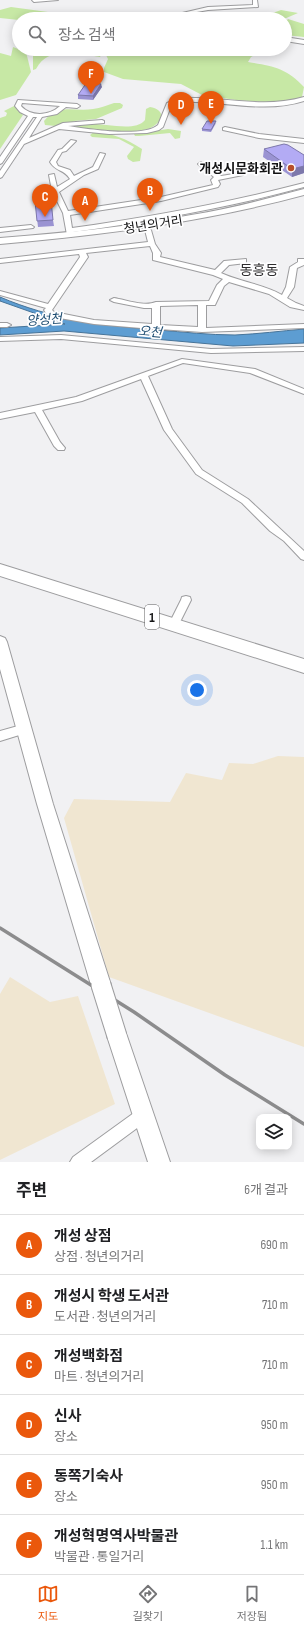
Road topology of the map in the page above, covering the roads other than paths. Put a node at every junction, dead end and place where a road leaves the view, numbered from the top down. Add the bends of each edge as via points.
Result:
1 (255, 0) edge
2 (38, 1) edge
3 (54, 1) edge
4 (187, 12) edge
5 (292, 40) edge
6 (304, 42) edge
7 (304, 99) edge
8 (64, 105) junction
9 (77, 106) dead end
10 (31, 115) junction
11 (41, 115) junction
12 (102, 122) dead end
13 (59, 127) junction
14 (225, 129) dead end
15 (73, 141) dead end
16 (304, 141) edge
17 (22, 143) junction
18 (102, 154) dead end
19 (0, 162) edge
20 (201, 164) dead end
21 (52, 175) dead end
22 (240, 175) dead end
23 (0, 176) edge
24 (219, 178) junction
25 (74, 180) junction
26 (304, 185) edge
27 (55, 191) junction
28 (304, 192) edge
29 (304, 198) edge
30 (66, 213) junction
31 (31, 228) dead end
32 (0, 230) edge
33 (148, 230) junction
34 (70, 232) junction
35 (0, 241) edge
36 (152, 244) junction
37 (0, 247) edge
38 (82, 252) junction
39 (0, 261) edge
40 (243, 261) dead end
41 (301, 261) dead end
42 (216, 273) junction
43 (228, 278) junction
44 (0, 293) edge
45 (283, 298) junction
46 (114, 300) dead end
47 (202, 302) junction
48 (156, 306) junction
49 (50, 307) junction
50 (304, 308) edge
51 (304, 326) edge
52 (156, 328) junction
53 (202, 330) junction
54 (0, 339) edge
55 (304, 349) edge
56 (185, 350) junction
57 (182, 361) junction
58 (143, 375) junction
59 (304, 392) edge
60 (36, 409) junction
61 (0, 416) edge
62 (61, 448) dead end
63 (304, 557) edge
64 (0, 570) edge
65 (186, 600) dead end
66 (174, 624) junction
67 (0, 642) edge
68 (304, 666) edge
69 (25, 729) junction
70 (0, 736) edge
71 (143, 1115) junction
72 (78, 1162) edge
73 (159, 1162) edge

1 - 4 street via 256,6
2 - 3 street
5 - 6 street
7 - 13 street via 299,102 277,104 177,100 168,105 164,121 158,128 144,131 112,132
8 - 9 street
8 - 10 street via 20,101 19,108
8 - 11 street via 55,112
10 - 11 street
10 - 19 street
11 - 17 street
12 - 13 street
13 - 17 street
14 - 16 street
15 - 25 street via 57,154 53,162 56,167 68,171
17 - 23 street
18 - 25 street via 96,168
20 - 24 street
21 - 27 street
22 - 24 street
24 - 30 street via 214,180 216,186 203,190
25 - 27 street
26 - 34 street via 212,208
27 - 30 street
28 - 34 main road, 청년의거리 via 217,213 143,226
29 - 33 main road, 청년의거리
30 - 34 street
31 - 32 street
33 - 36 street
33 - 37 main road, 청년의거리
34 - 35 main road, 청년의거리
36 - 38 street
36 - 42 street via 157,253 156,258
38 - 39 street
38 - 49 street via 84,257
40 - 42 street via 227,263
41 - 45 street via 302,263 294,267 289,292
42 - 43 street
43 - 45 street
43 - 47 street via 212,303
44 - 49 street
45 - 50 street
46 - 48 street
47 - 48 street
47 - 53 street
48 - 52 street
49 - 52 street via 48,310 51,314 94,322
51 - 53 street
52 - 53 street
54 - 56 street via 61,337
55 - 56 street
56 - 57 street
57 - 58 street
57 - 59 street via 252,372
58 - 60 street via 79,398
58 - 63 street via 168,430 199,472 245,501
60 - 61 street
60 - 62 street
64 - 66 main road, 1
65 - 66 street
66 - 68 main road, 1
67 - 69 main road
69 - 70 street
69 - 71 main road, bridge via 45,804
71 - 72 street
71 - 73 main road

